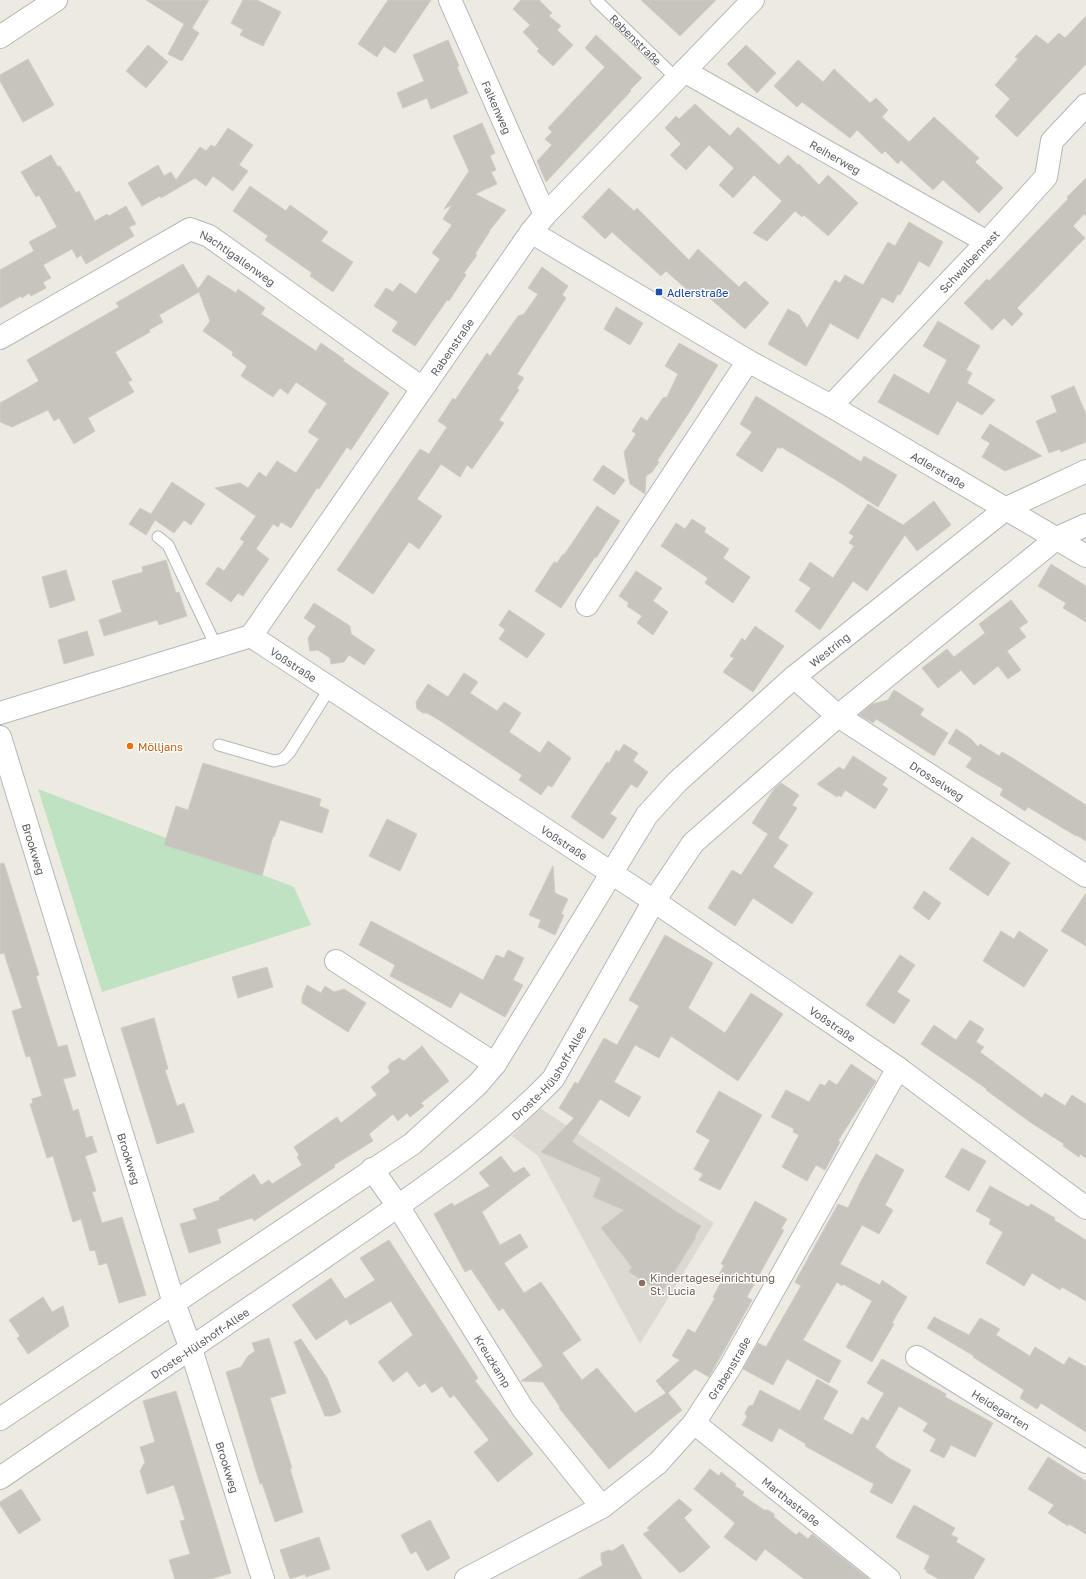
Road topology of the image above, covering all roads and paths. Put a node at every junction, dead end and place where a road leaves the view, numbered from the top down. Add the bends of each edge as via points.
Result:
1 (56, 0) edge
2 (450, 0) edge
3 (596, 0) edge
4 (753, 0) edge
5 (0, 37) edge
6 (681, 75) junction
7 (1086, 105) edge
8 (545, 215) junction
9 (531, 232) junction
10 (987, 242) junction
11 (0, 338) edge
12 (748, 361) junction
13 (422, 388) junction
14 (831, 406) junction
15 (1086, 471) edge
16 (1006, 508) junction
17 (1086, 525) edge
18 (158, 537) dead end
19 (1057, 538) junction
20 (1086, 556) edge
21 (587, 606) dead end
22 (251, 636) junction
23 (216, 646) junction
24 (794, 677) junction
25 (330, 688) junction
26 (0, 713) edge
27 (838, 716) junction
28 (0, 738) edge
29 (219, 745) dead end
30 (611, 873) junction
31 (1086, 876) edge
32 (654, 901) junction
33 (336, 961) dead end
34 (495, 1064) junction
35 (898, 1068) junction
36 (372, 1169) junction
37 (398, 1206) junction
38 (1086, 1208) edge
39 (174, 1303) junction
40 (191, 1349) junction
41 (917, 1357) dead end
42 (0, 1419) edge
43 (694, 1422) junction
44 (1086, 1462) edge
45 (0, 1478) edge
46 (602, 1508) junction
47 (492, 1573) edge
48 (263, 1579) edge
49 (466, 1579) edge
50 (889, 1579) edge

1 - 5 street
2 - 8 street, Falkenweg
3 - 6 lane, Rabenstraße
4 - 6 street, Rabenstraße
6 - 8 street, Rabenstraße
6 - 10 street, Reiherweg
7 - 10 street, Schwalbennest via 1052,141 1046,177
8 - 9 street, Rabenstraße
9 - 12 street, Adlerstraße
9 - 13 street, Rabenstraße
10 - 14 street, Schwalbennest
11 - 13 street, Nachtigallenweg via 190,229 209,236
12 - 14 street, Adlerstraße
12 - 21 street
13 - 22 street, Rabenstraße
14 - 16 street, Adlerstraße
15 - 16 street, Westring
16 - 19 street, Adlerstraße
16 - 24 street, Westring
17 - 19 street
18 - 23 lane via 168,545
19 - 20 street, Adlerstraße
19 - 27 street
22 - 23 street
22 - 25 street, Voßstraße
23 - 26 street
24 - 27 street, Drosselweg
24 - 30 street, Westring via 677,782 647,815
25 - 29 lane via 283,759 274,761
25 - 30 street, Voßstraße
27 - 31 street, Drosselweg
27 - 32 street via 694,843
28 - 39 street, Brookweg
30 - 32 street, Voßstraße
30 - 34 street
32 - 35 street, Voßstraße
32 - 37 street, Droste-Hülshoff-Allee via 552,1079 488,1140
33 - 34 street
34 - 36 street via 478,1084 412,1144
35 - 38 street, Voßstraße
35 - 43 street, Grabenstraße via 729,1369
36 - 37 street
36 - 39 street
37 - 40 street, Droste-Hülshoff-Allee
37 - 46 street, Kreuzkamp via 523,1409
39 - 40 street, Brookweg
39 - 42 street
40 - 45 street, Droste-Hülshoff-Allee
40 - 48 street, Brookweg
41 - 44 street, Heidegarten
43 - 46 street, Grabenstraße via 658,1463
43 - 50 street, Marthastraße
46 - 47 street, Grabenstraße
47 - 49 street, Grabenstraße

